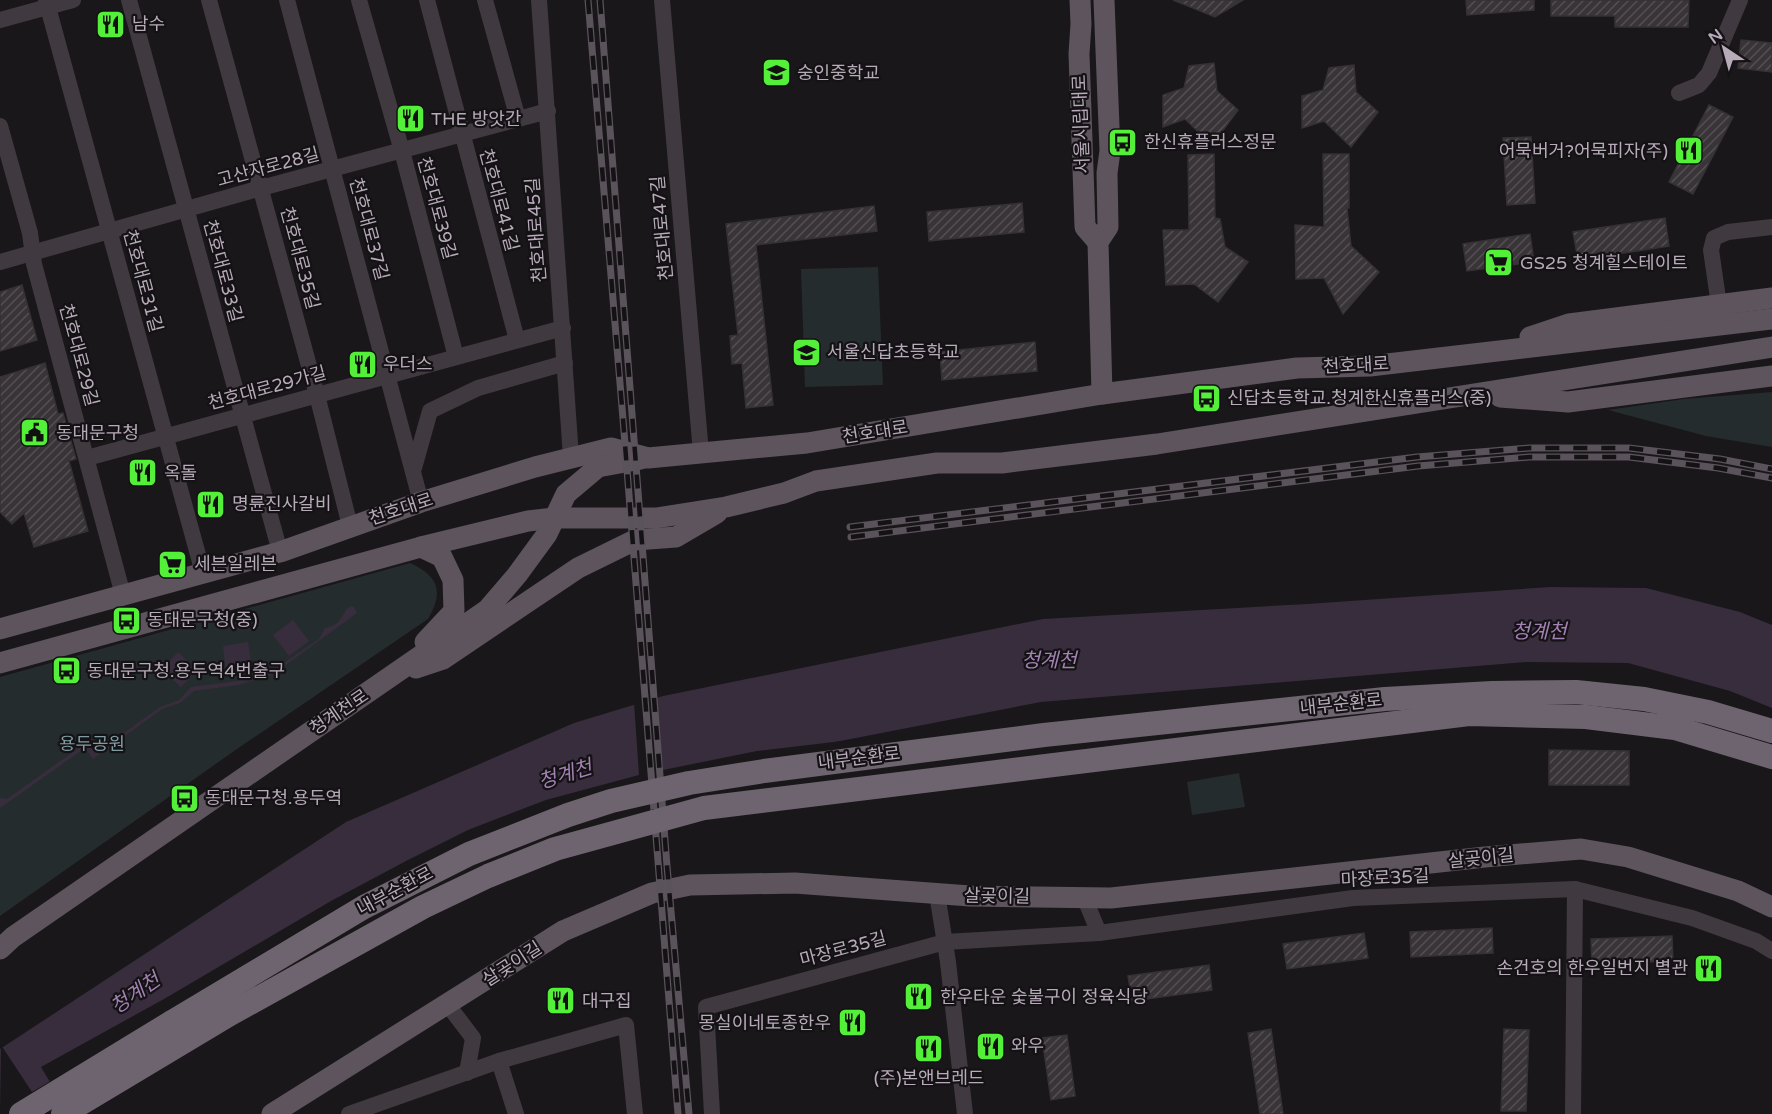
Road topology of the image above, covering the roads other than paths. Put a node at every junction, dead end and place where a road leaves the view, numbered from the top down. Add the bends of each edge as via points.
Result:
1 (73, 0) edge
2 (129, 0) edge
3 (209, 0) edge
4 (287, 0) edge
5 (359, 0) edge
6 (427, 0) edge
7 (485, 0) edge
8 (539, 0) edge
9 (662, 0) edge
10 (1080, 0) edge
11 (1104, 0) edge
12 (1740, 0) edge
13 (47, 4) edge
14 (0, 20) edge
15 (1679, 93) dead end
16 (548, 111) junction
17 (518, 119) junction
18 (0, 126) edge
19 (462, 135) junction
20 (402, 151) junction
21 (333, 169) junction
22 (261, 188) junction
23 (186, 210) junction
24 (1772, 227) edge
25 (109, 231) junction
26 (1098, 242) junction
27 (34, 252) junction
28 (0, 262) edge
29 (1772, 298) edge
30 (1719, 304) junction
31 (1772, 319) edge
32 (563, 328) junction
33 (517, 340) junction
34 (1772, 347) edge
35 (1484, 352) junction
36 (456, 357) junction
37 (565, 363) junction
38 (388, 375) junction
39 (1772, 376) edge
40 (1102, 394) junction
41 (1461, 394) junction
42 (317, 395) junction
43 (242, 415) junction
44 (166, 436) junction
45 (700, 453) junction
46 (571, 457) junction
47 (87, 458) junction
48 (648, 458) junction
49 (414, 468) junction
50 (422, 502) junction
51 (726, 507) junction
52 (554, 518) junction
53 (350, 526) junction
54 (421, 547) junction
55 (280, 552) junction
56 (203, 573) junction
57 (123, 595) junction
58 (0, 629) edge
59 (0, 663) edge
60 (392, 676) junction
61 (1772, 731) edge
62 (1772, 757) edge
63 (1575, 889) junction
64 (937, 894) junction
65 (1084, 897) junction
66 (1772, 907) edge
67 (1100, 933) junction
68 (945, 942) junction
69 (1, 949) edge
70 (1772, 951) edge
71 (448, 1005) junction
72 (499, 1061) junction
73 (467, 1073) junction
74 (21, 1114) edge
75 (63, 1114) edge
76 (272, 1114) edge
77 (349, 1114) edge
78 (516, 1114) edge
79 (635, 1114) edge
80 (712, 1114) edge
81 (965, 1114) edge
82 (1573, 1114) edge

1 - 13 street
2 - 23 street, 천호대로33길
3 - 22 street, 천호대로35길
4 - 21 street, 천호대로37길
5 - 20 street, 천호대로39길
6 - 19 street, 천호대로41길
7 - 17 street
8 - 16 street, 천호대로45길
9 - 45 street, 천호대로47길
10 - 26 main road, 서울시립대로 via 1085,227
11 - 26 main road, 서울시립대로 via 1110,151 1108,227
12 - 15 street via 1709,73 1699,85
13 - 14 street
13 - 25 street, 천호대로31길
16 - 17 street, 고산자로28길
16 - 32 street, 천호대로45길
17 - 19 street, 고산자로28길
18 - 27 street, 천호대로29길
19 - 20 street, 고산자로28길
19 - 33 street, 천호대로41길
20 - 21 street, 고산자로28길
20 - 36 street, 천호대로39길
21 - 22 street, 고산자로28길
21 - 38 street, 천호대로37길
22 - 23 street, 고산자로28길
22 - 42 street, 천호대로35길
23 - 25 street, 고산자로28길
23 - 43 street, 천호대로33길
24 - 30 street via 1728,232 1714,238 1711,250
25 - 27 street, 고산자로28길
25 - 44 street, 천호대로31길
26 - 40 main road, 서울시립대로
27 - 28 street, 고산자로28길
27 - 47 street, 천호대로29길
29 - 30 main road
30 - 35 main road via 1569,324
31 - 35 main road, 천호대로
32 - 33 street, 천호대로29가길
32 - 37 street, 천호대로45길
33 - 36 street, 천호대로29가길
34 - 41 main road
35 - 40 main road, 천호대로 via 1370,366 1297,368
36 - 38 street, 천호대로29가길
37 - 46 street, 천호대로45길
37 - 49 street, 천호대로37길 via 478,388 430,411
38 - 42 street, 천호대로29가길
38 - 49 street, 천호대로37길
39 - 41 main road via 1569,402
40 - 45 main road, 천호대로 via 807,443
41 - 51 main road via 1157,444 1002,463 937,463 816,481
42 - 43 street, 천호대로29가길
42 - 53 street, 천호대로35길
43 - 44 street, 천호대로29가길
43 - 55 street, 천호대로33길
44 - 47 street, 천호대로29가길
44 - 56 street, 천호대로31길
45 - 48 main road, 천호대로
46 - 48 main road, 천호대로 via 610,448
46 - 50 main road, 천호대로
47 - 57 street, 천호대로29길
48 - 52 main road, 청계천로 via 598,467 566,494
49 - 50 street, 천호대로37길
50 - 53 main road, 천호대로
51 - 52 main road via 656,518
51 - 60 main road via 676,537 635,540 578,568 443,659
52 - 54 main road
52 - 60 main road, 청계천로 via 547,534 487,610
53 - 55 main road, 천호대로
54 - 59 main road
54 - 60 main road via 442,557 453,580 454,611
55 - 56 main road, 천호대로
56 - 57 main road, 천호대로
57 - 58 main road, 천호대로
60 - 69 main road, 청계천로 via 78,891
61 - 74 highway, 내부순환로, bridge via 1644,699 1576,692 1492,693 1384,699 1044,735 689,783 568,815 423,876 254,971
62 - 75 highway, 내부순환로, bridge via 1675,728 1586,717 1469,714 704,808 555,849 423,907 230,1014
63 - 67 street, 마장로35길 via 1353,898
63 - 70 street, 마장로35길 via 1692,918 1756,941
63 - 82 street
64 - 65 main road, 살곶이길
64 - 68 street
64 - 71 main road, 살곶이길 via 795,883 690,885 652,893 563,931
65 - 66 main road, 살곶이길 via 1111,898 1581,849 1639,861 1738,891
65 - 67 street
67 - 68 street, 마장로35길
68 - 80 street, 마장로35길 via 706,1007
68 - 81 street
71 - 73 street via 473,1038
71 - 76 main road, 살곶이길
72 - 73 street
72 - 78 street
72 - 79 street via 626,1025
73 - 77 street

